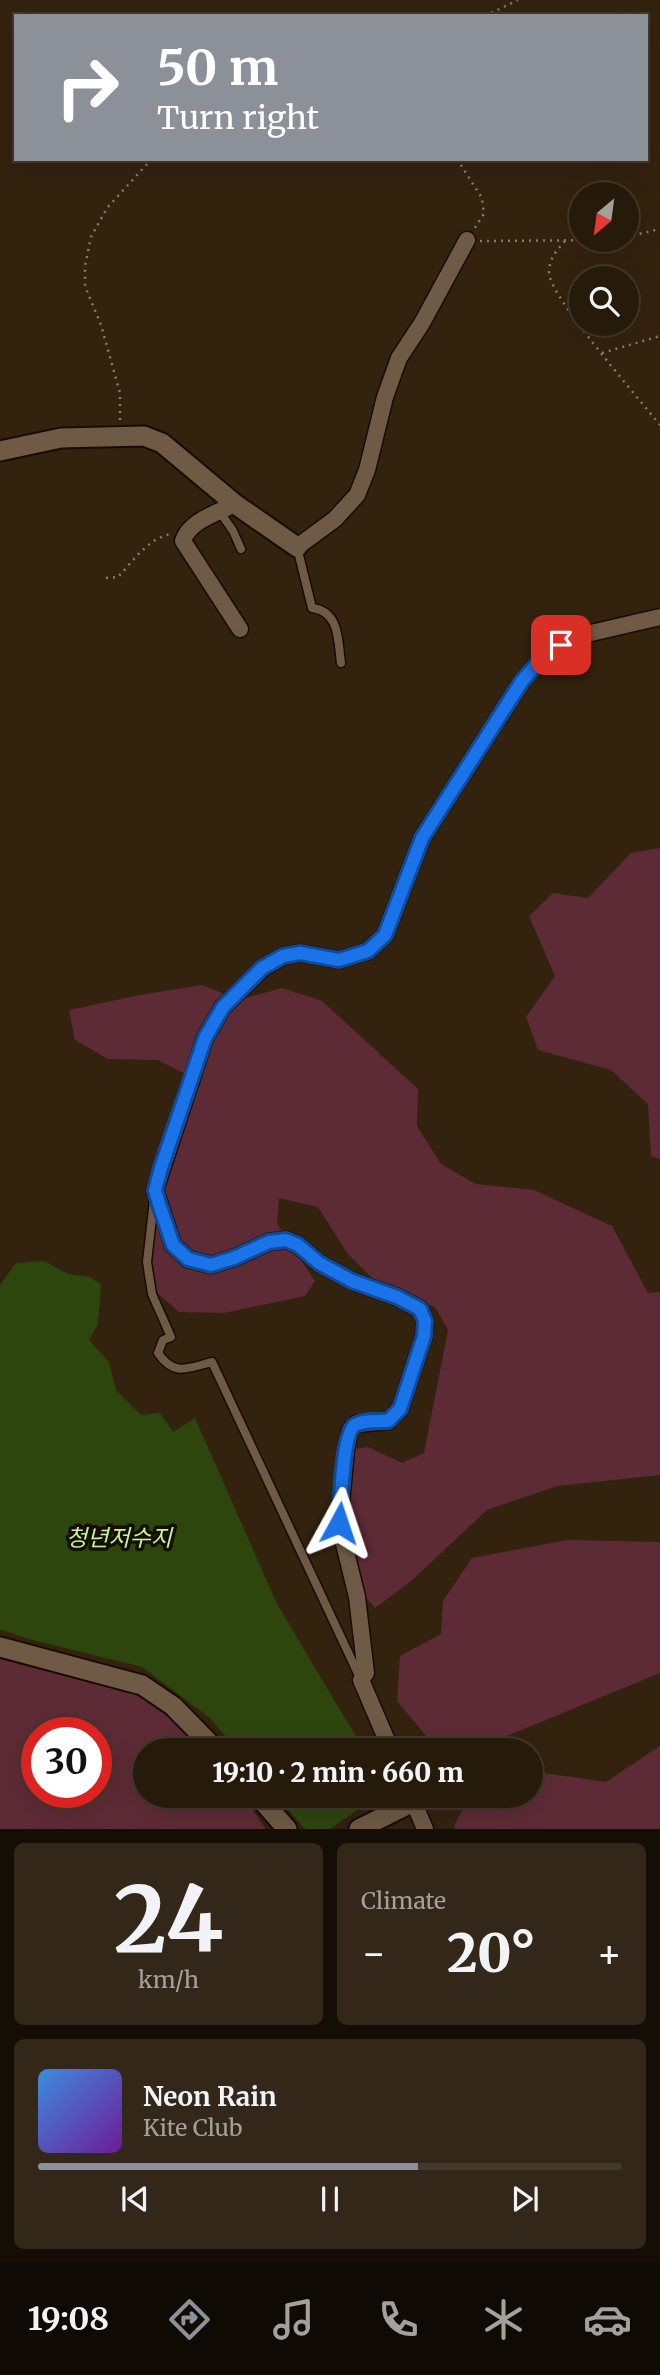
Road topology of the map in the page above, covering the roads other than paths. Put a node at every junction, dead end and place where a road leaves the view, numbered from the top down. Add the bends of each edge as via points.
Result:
1 (467, 240) road end
2 (0, 451) edge
3 (228, 508) junction
4 (297, 547) junction
5 (241, 549) dead end
6 (660, 617) edge
7 (240, 629) dead end
8 (341, 663) dead end
9 (155, 1190) junction
10 (0, 1647) edge
11 (361, 1679) junction
12 (204, 1738) edge
13 (386, 1738) edge
14 (269, 1808) edge
15 (395, 1808) edge
16 (416, 1808) edge
17 (287, 1829) edge
18 (359, 1829) edge
19 (425, 1829) edge

1 - 4 street via 399,358 357,495 335,519
2 - 3 street via 61,438 144,436 162,443
3 - 4 street
3 - 5 lane
3 - 7 street via 199,522 186,532 183,541
4 - 8 lane via 312,608 330,616 336,628
6 - 9 street via 578,636 545,655 522,681 422,838 385,935 368,951 339,960 300,953 283,956 262,968 223,1007 205,1038
9 - 11 lane via 147,1262 152,1294 171,1337 163,1340 158,1353 166,1364 181,1370 212,1362
9 - 11 street via 173,1245 188,1259 211,1265 286,1240 352,1281 420,1309 424,1336 400,1409 388,1421 356,1424 346,1450 339,1523 362,1632 366,1673
10 - 12 street via 142,1685 173,1706
11 - 13 street
14 - 17 street
15 - 18 street
16 - 19 street

